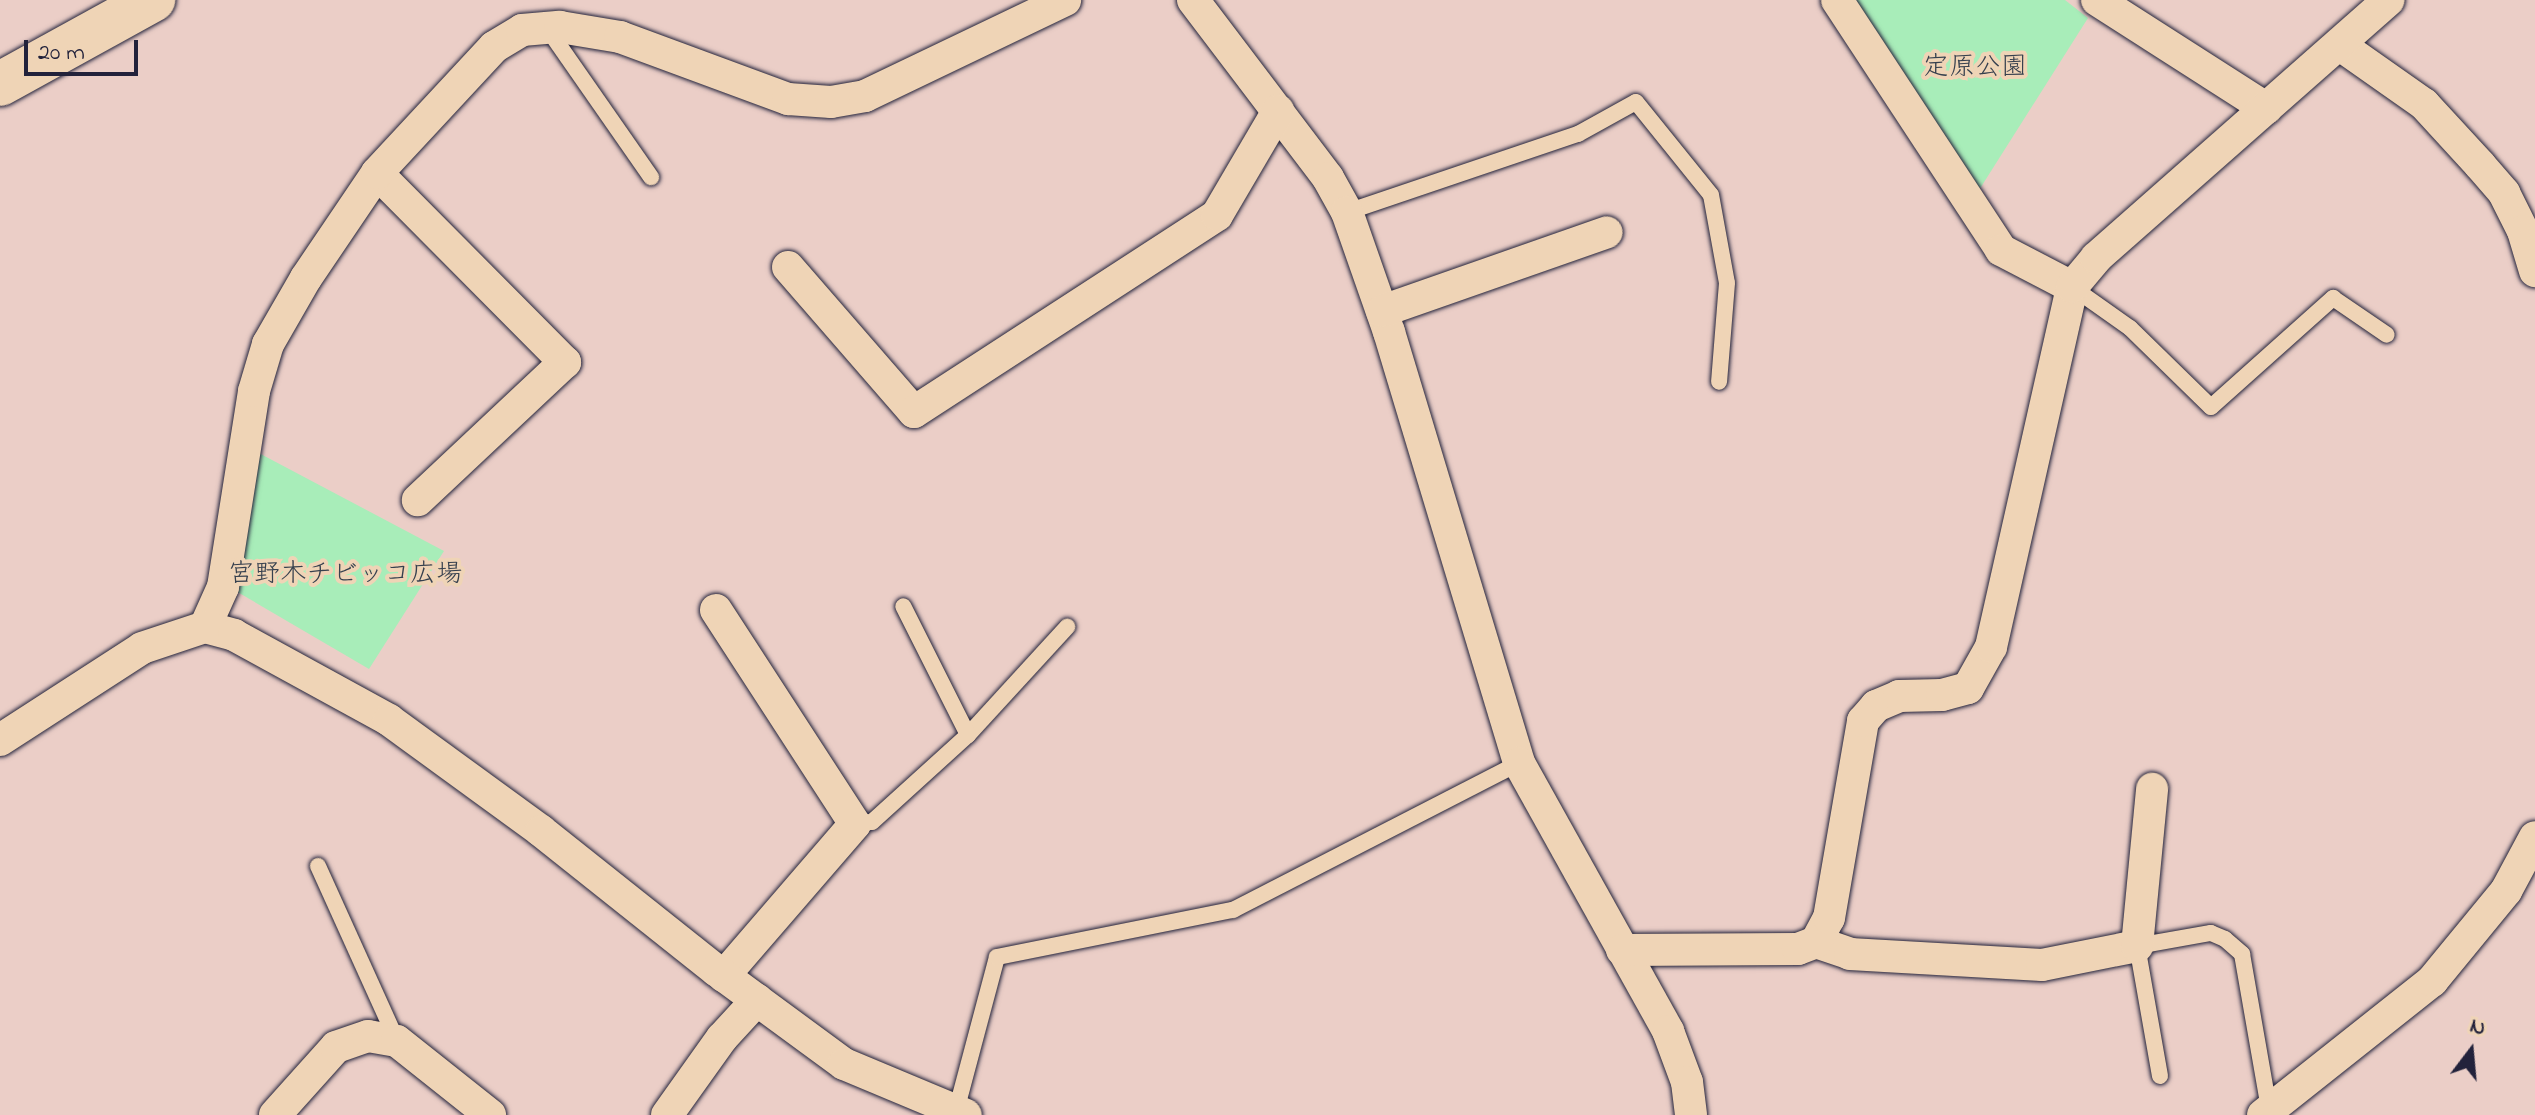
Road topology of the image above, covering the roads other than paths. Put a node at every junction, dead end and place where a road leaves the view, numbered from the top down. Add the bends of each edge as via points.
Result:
1 (153, 0) edge
2 (1065, 0) edge
3 (1193, 0) edge
4 (1837, 0) edge
5 (2097, 0) edge
6 (2389, 0) edge
7 (547, 28) junction
8 (2340, 45) junction
9 (0, 84) edge
10 (2266, 108) junction
11 (1278, 111) junction
12 (377, 173) junction
13 (651, 177) dead end
14 (1347, 212) junction
15 (1607, 232) dead end
16 (788, 267) dead end
17 (2535, 271) edge
18 (2072, 287) junction
19 (1382, 311) junction
20 (2387, 335) dead end
21 (1719, 382) dead end
22 (418, 500) dead end
23 (903, 606) dead end
24 (716, 610) dead end
25 (205, 627) junction
26 (1067, 627) dead end
27 (968, 735) junction
28 (0, 740) edge
29 (1519, 763) junction
30 (2152, 789) dead end
31 (855, 824) junction
32 (2535, 837) edge
33 (318, 866) dead end
34 (1816, 942) junction
35 (2137, 946) junction
36 (1622, 950) junction
37 (724, 976) junction
38 (757, 1000) junction
39 (397, 1041) junction
40 (2160, 1076) dead end
41 (2266, 1112) edge
42 (961, 1113) edge
43 (275, 1115) edge
44 (490, 1115) edge
45 (667, 1115) edge
46 (1691, 1115) edge

1 - 9 highway
2 - 7 street via 865,96 831,102 788,99 620,37
3 - 11 street
4 - 18 street via 2001,250
5 - 10 street
6 - 8 street
7 - 12 street via 522,30 494,47
7 - 13 lane
8 - 10 street
8 - 17 street via 2424,104 2480,165 2504,193
10 - 18 street via 2096,258
11 - 14 street
11 - 16 street via 1217,215 914,412
12 - 22 street via 565,362
12 - 25 street via 268,344 254,391 223,587
14 - 19 street
14 - 21 lane via 1578,134 1636,102 1711,195 1727,283
15 - 19 street
18 - 20 lane via 2130,328 2211,407 2333,298
18 - 34 street via 1991,647 1968,688 1899,696 1876,706 1863,721 1829,918
19 - 29 street
23 - 27 lane
24 - 31 street
25 - 28 street via 142,648
25 - 37 street via 234,635 389,720 541,831
26 - 27 lane
27 - 31 lane via 872,822
29 - 36 street
29 - 42 lane via 1233,910 997,957
30 - 35 street
31 - 37 street
32 - 41 street via 2506,891 2432,981
33 - 39 lane
34 - 35 street via 1850,954 2042,965
34 - 36 street via 1798,949
35 - 40 lane
35 - 41 lane via 2211,933 2242,954
36 - 46 street via 1668,1031 1687,1082
37 - 38 street
38 - 42 street via 844,1064
38 - 45 street via 722,1038
39 - 43 street via 368,1036 336,1047
39 - 44 street

